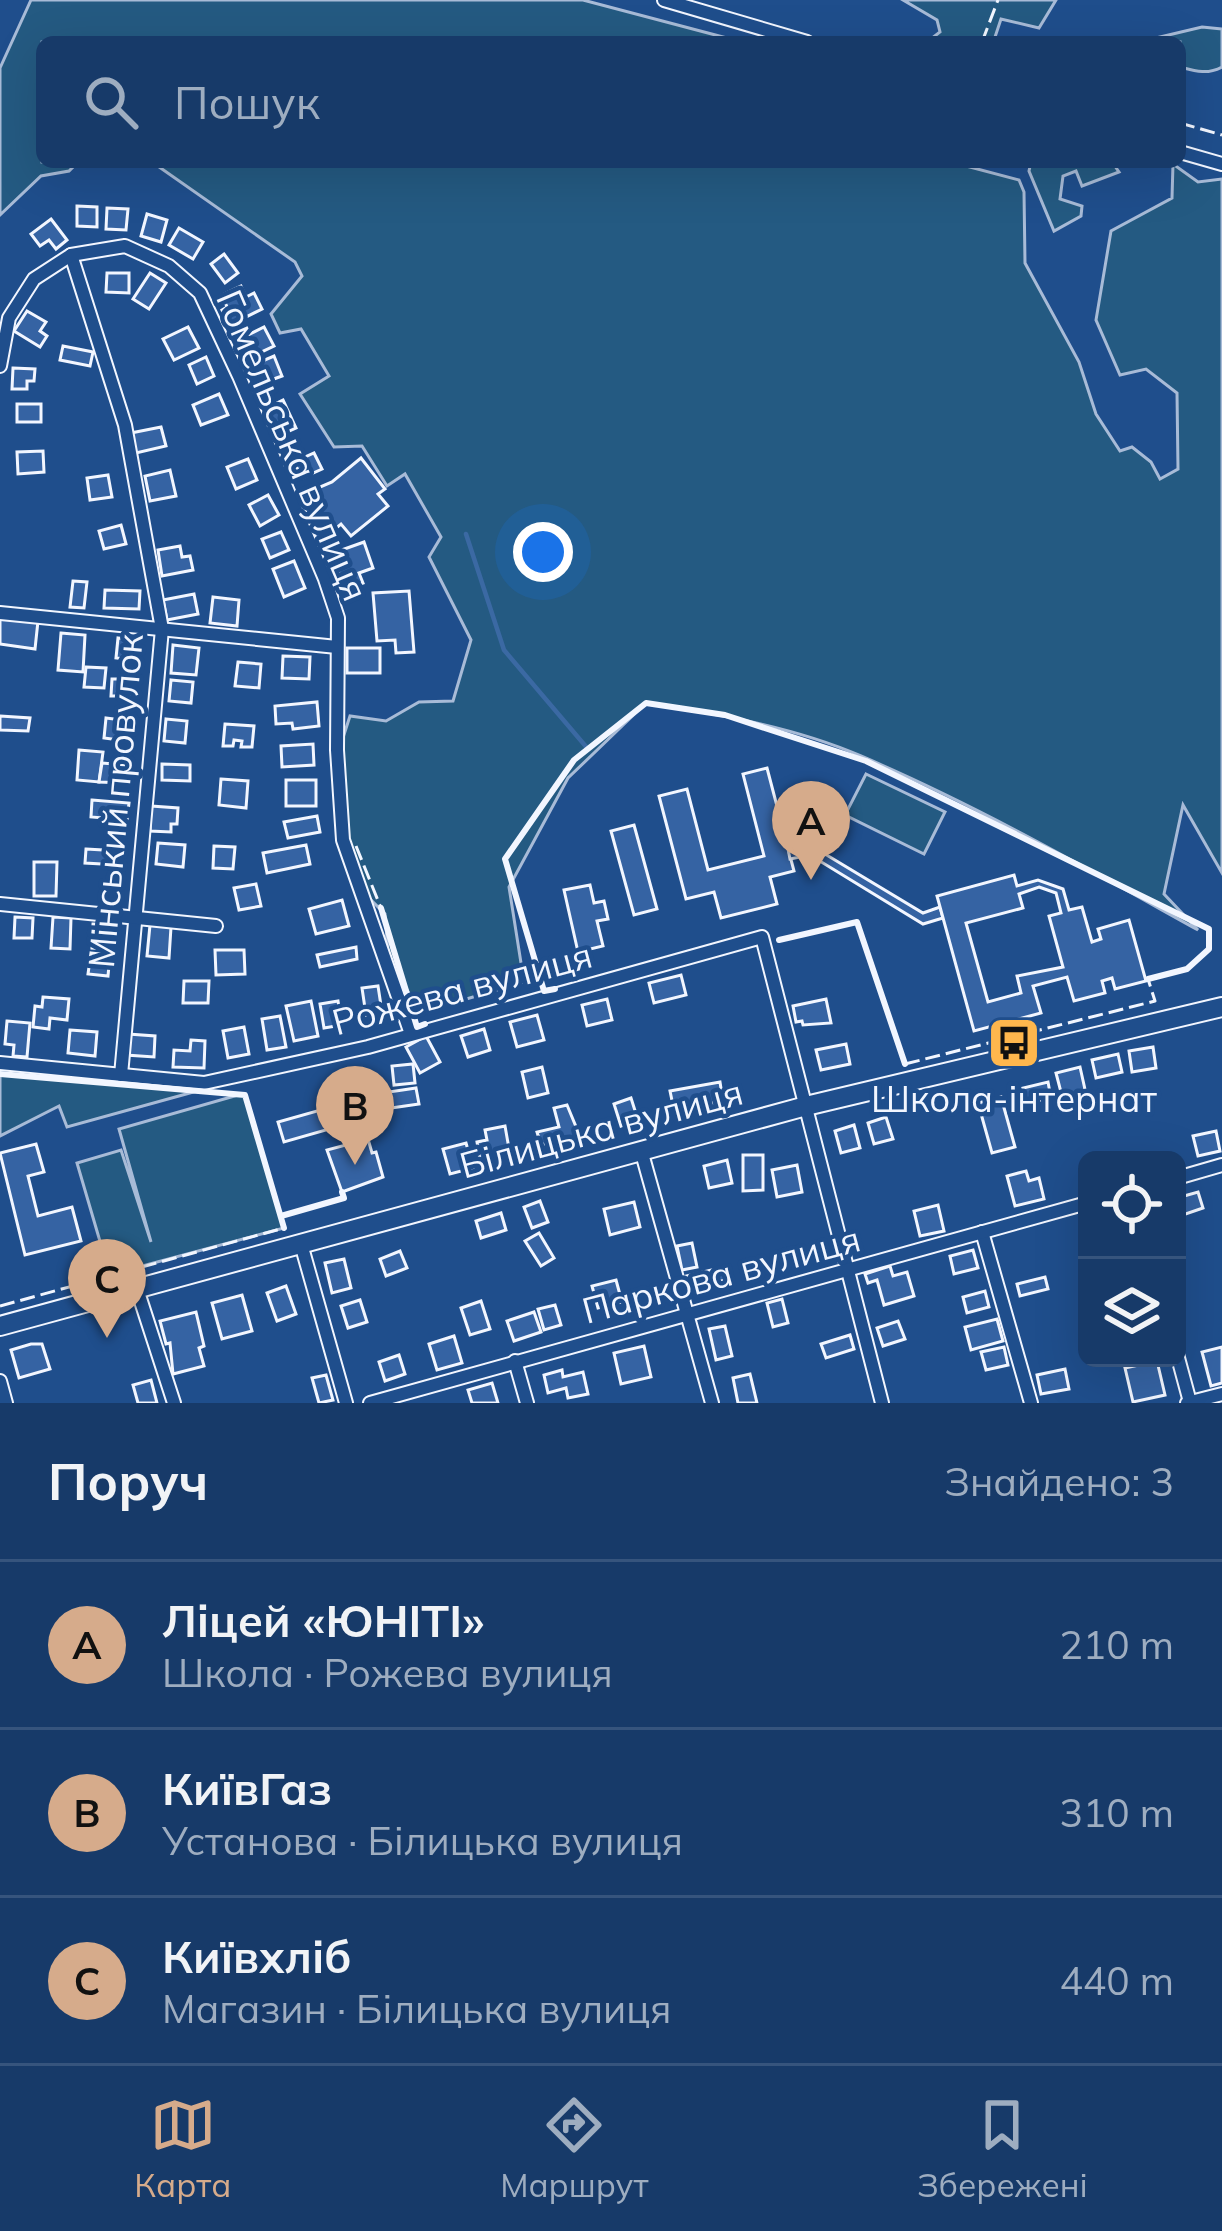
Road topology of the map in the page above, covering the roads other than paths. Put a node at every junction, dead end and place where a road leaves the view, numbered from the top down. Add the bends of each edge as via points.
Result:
1 (664, 0) edge
2 (787, 36) edge
3 (1186, 154) edge
4 (1222, 164) edge
5 (70, 255) junction
6 (0, 366) edge
7 (0, 613) edge
8 (162, 628) junction
9 (337, 647) junction
10 (0, 904) edge
11 (136, 918) junction
12 (216, 926) dead end
13 (1222, 1007) edge
14 (411, 1034) junction
15 (0, 1063) edge
16 (121, 1075) junction
17 (806, 1106) junction
18 (641, 1150) junction
19 (1222, 1165) edge
20 (1186, 1175) edge
21 (1078, 1205) edge
22 (982, 1232) junction
23 (301, 1244) junction
24 (845, 1271) junction
25 (137, 1289) junction
26 (688, 1316) junction
27 (0, 1326) edge
28 (515, 1361) junction
29 (1180, 1367) edge
30 (0, 1381) edge
31 (1222, 1394) edge
32 (1189, 1402) edge
33 (6, 1403) edge
34 (174, 1403) edge
35 (346, 1403) edge
36 (370, 1403) edge
37 (527, 1403) edge
38 (712, 1403) edge
39 (882, 1403) edge
40 (1031, 1403) edge

1 - 2 street
3 - 4 street
5 - 6 street via 34,279 9,318
5 - 8 street, Мінський провулок via 125,425
5 - 9 street, Гомельська вулиця via 125,247 170,266 200,293 325,579 338,618
7 - 8 street
8 - 9 street
8 - 11 street, Мінський провулок
9 - 14 street, Гомельська вулиця via 344,840
10 - 11 street
11 - 12 street
11 - 16 street, Мінський провулок
13 - 17 main road, Білицька вулиця
14 - 16 street, Рожева вулиця via 203,1083
14 - 17 street, Рожева вулиця via 762,937
15 - 16 street, Рожева вулиця
17 - 18 main road, Білицька вулиця
17 - 24 street
18 - 23 main road, Білицька вулиця
18 - 26 street
19 - 20 street
21 - 22 street, Паркова вулиця
22 - 24 street, Паркова вулиця
22 - 40 street
23 - 25 main road, Білицька вулиця
23 - 35 street
24 - 26 street, Паркова вулиця
24 - 39 street
25 - 27 main road, Білицька вулиця
25 - 34 street
26 - 28 street, Паркова вулиця
26 - 38 street
28 - 36 street, Паркова вулиця
28 - 37 street
29 - 32 street
30 - 33 street
31 - 32 street

